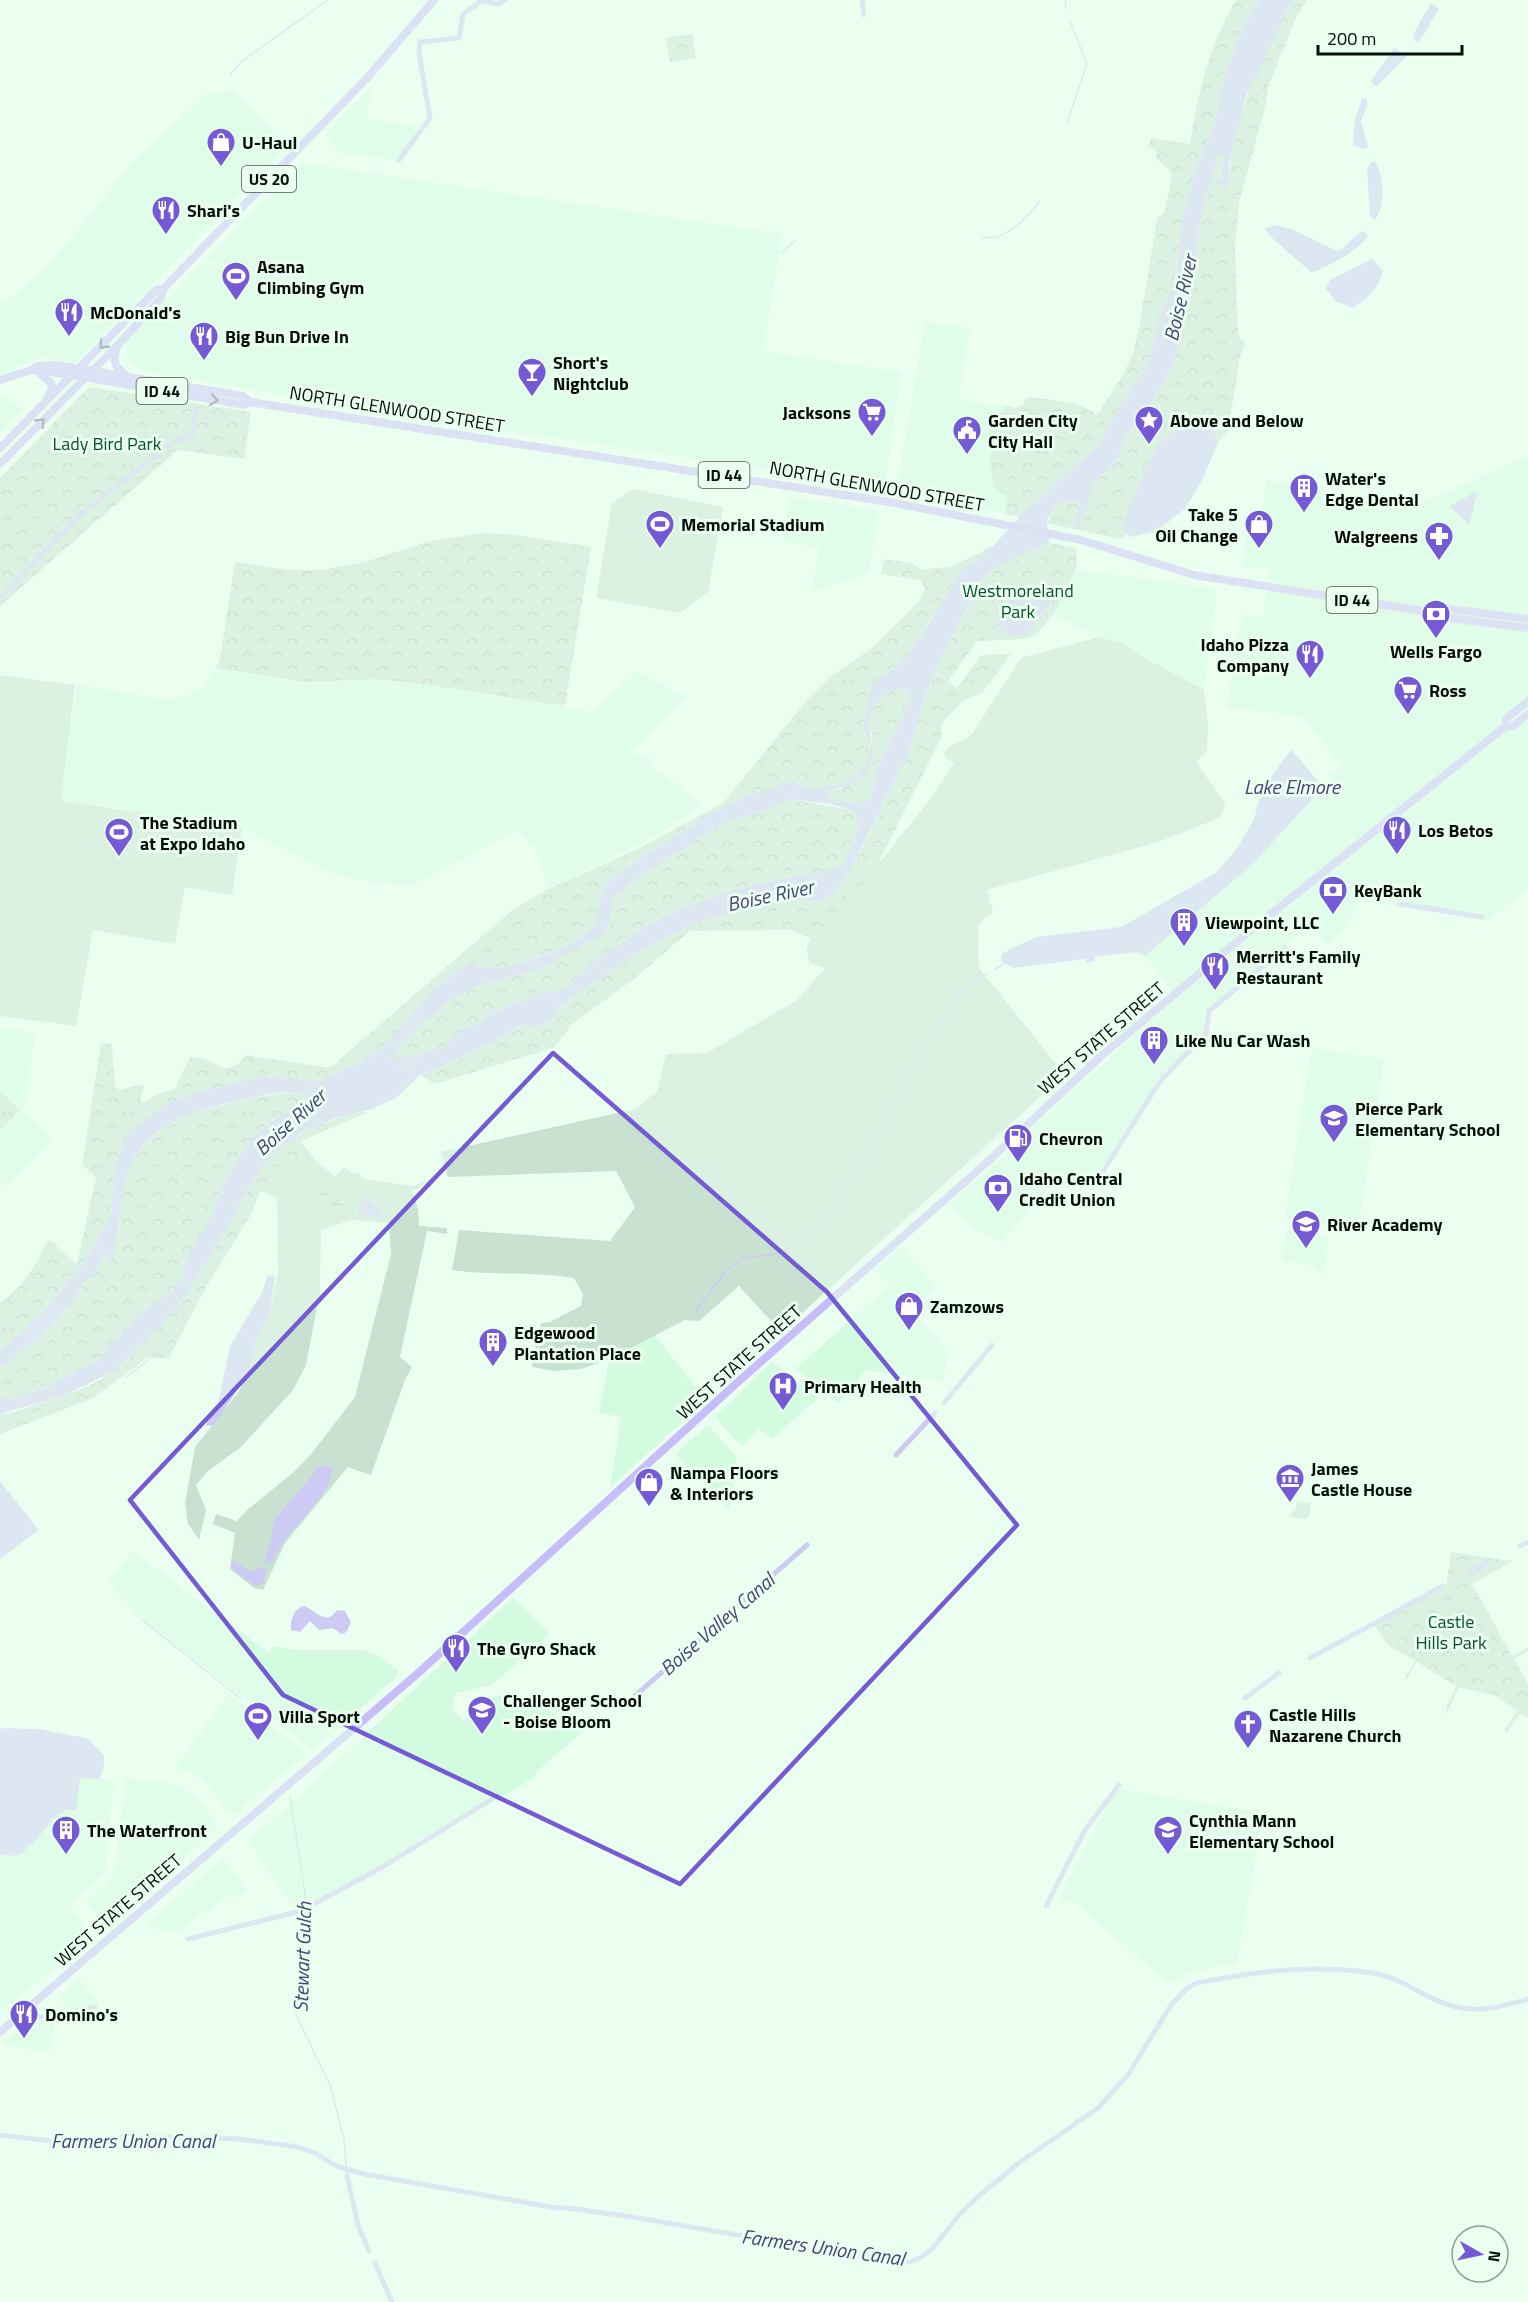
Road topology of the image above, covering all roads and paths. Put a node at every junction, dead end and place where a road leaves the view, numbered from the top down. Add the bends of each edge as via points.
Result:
1 (434, 0) edge
2 (163, 289) junction
3 (118, 345) junction
4 (80, 368) junction
5 (35, 371) junction
6 (92, 371) junction
7 (73, 375) junction
8 (85, 378) junction
9 (129, 378) junction
10 (0, 381) edge
11 (250, 402) junction
12 (44, 405) junction
13 (0, 448) edge
14 (0, 464) edge
15 (1423, 611) junction
16 (1528, 619) edge
17 (1528, 628) edge
18 (1528, 701) edge
19 (1528, 714) edge
20 (1506, 726) junction
21 (0, 2031) edge

1 - 2 main road, US 20 via 360,85
2 - 3 main road, US 20 via 161,298
2 -> 4 main road, US 20 via 156,291
3 - 6 main road, US 20
3 - 9 main road via 114,363
4 - 5 main road, NORTH GLENWOOD STREET via 46,364 36,366
4 - 6 main road, NORTH GLENWOOD STREET / ID 44
4 - 7 main road, US 20
5 - 7 main road, NORTH GLENWOOD STREET
5 - 10 main road, NORTH GLENWOOD STREET
5 - 12 main road via 51,383
6 - 8 main road, US 20
6 - 9 main road, NORTH GLENWOOD STREET / ID 44
7 - 8 main road, NORTH GLENWOOD STREET / ID 44
7 - 12 main road, US 20
8 -> 11 main road, NORTH GLENWOOD STREET / ID 44 via 244,405
14 -> 8 main road, US 20
9 - 11 main road, NORTH GLENWOOD STREET / ID 44 via 243,396
11 - 15 main road, NORTH GLENWOOD STREET / ID 44 via 831,492 1081,540 1194,575
12 - 13 main road, US 20
15 - 16 main road, NORTH GLENWOOD STREET / ID 44 via 1433,608
15 - 17 main road, NORTH GLENWOOD STREET / ID 44 via 1433,616
18 - 20 main road, WEST STATE STREET via 1506,719
19 - 20 main road, WEST STATE STREET via 1513,726
20 - 21 main road, WEST STATE STREET via 1246,934 1092,1064 416,1675

